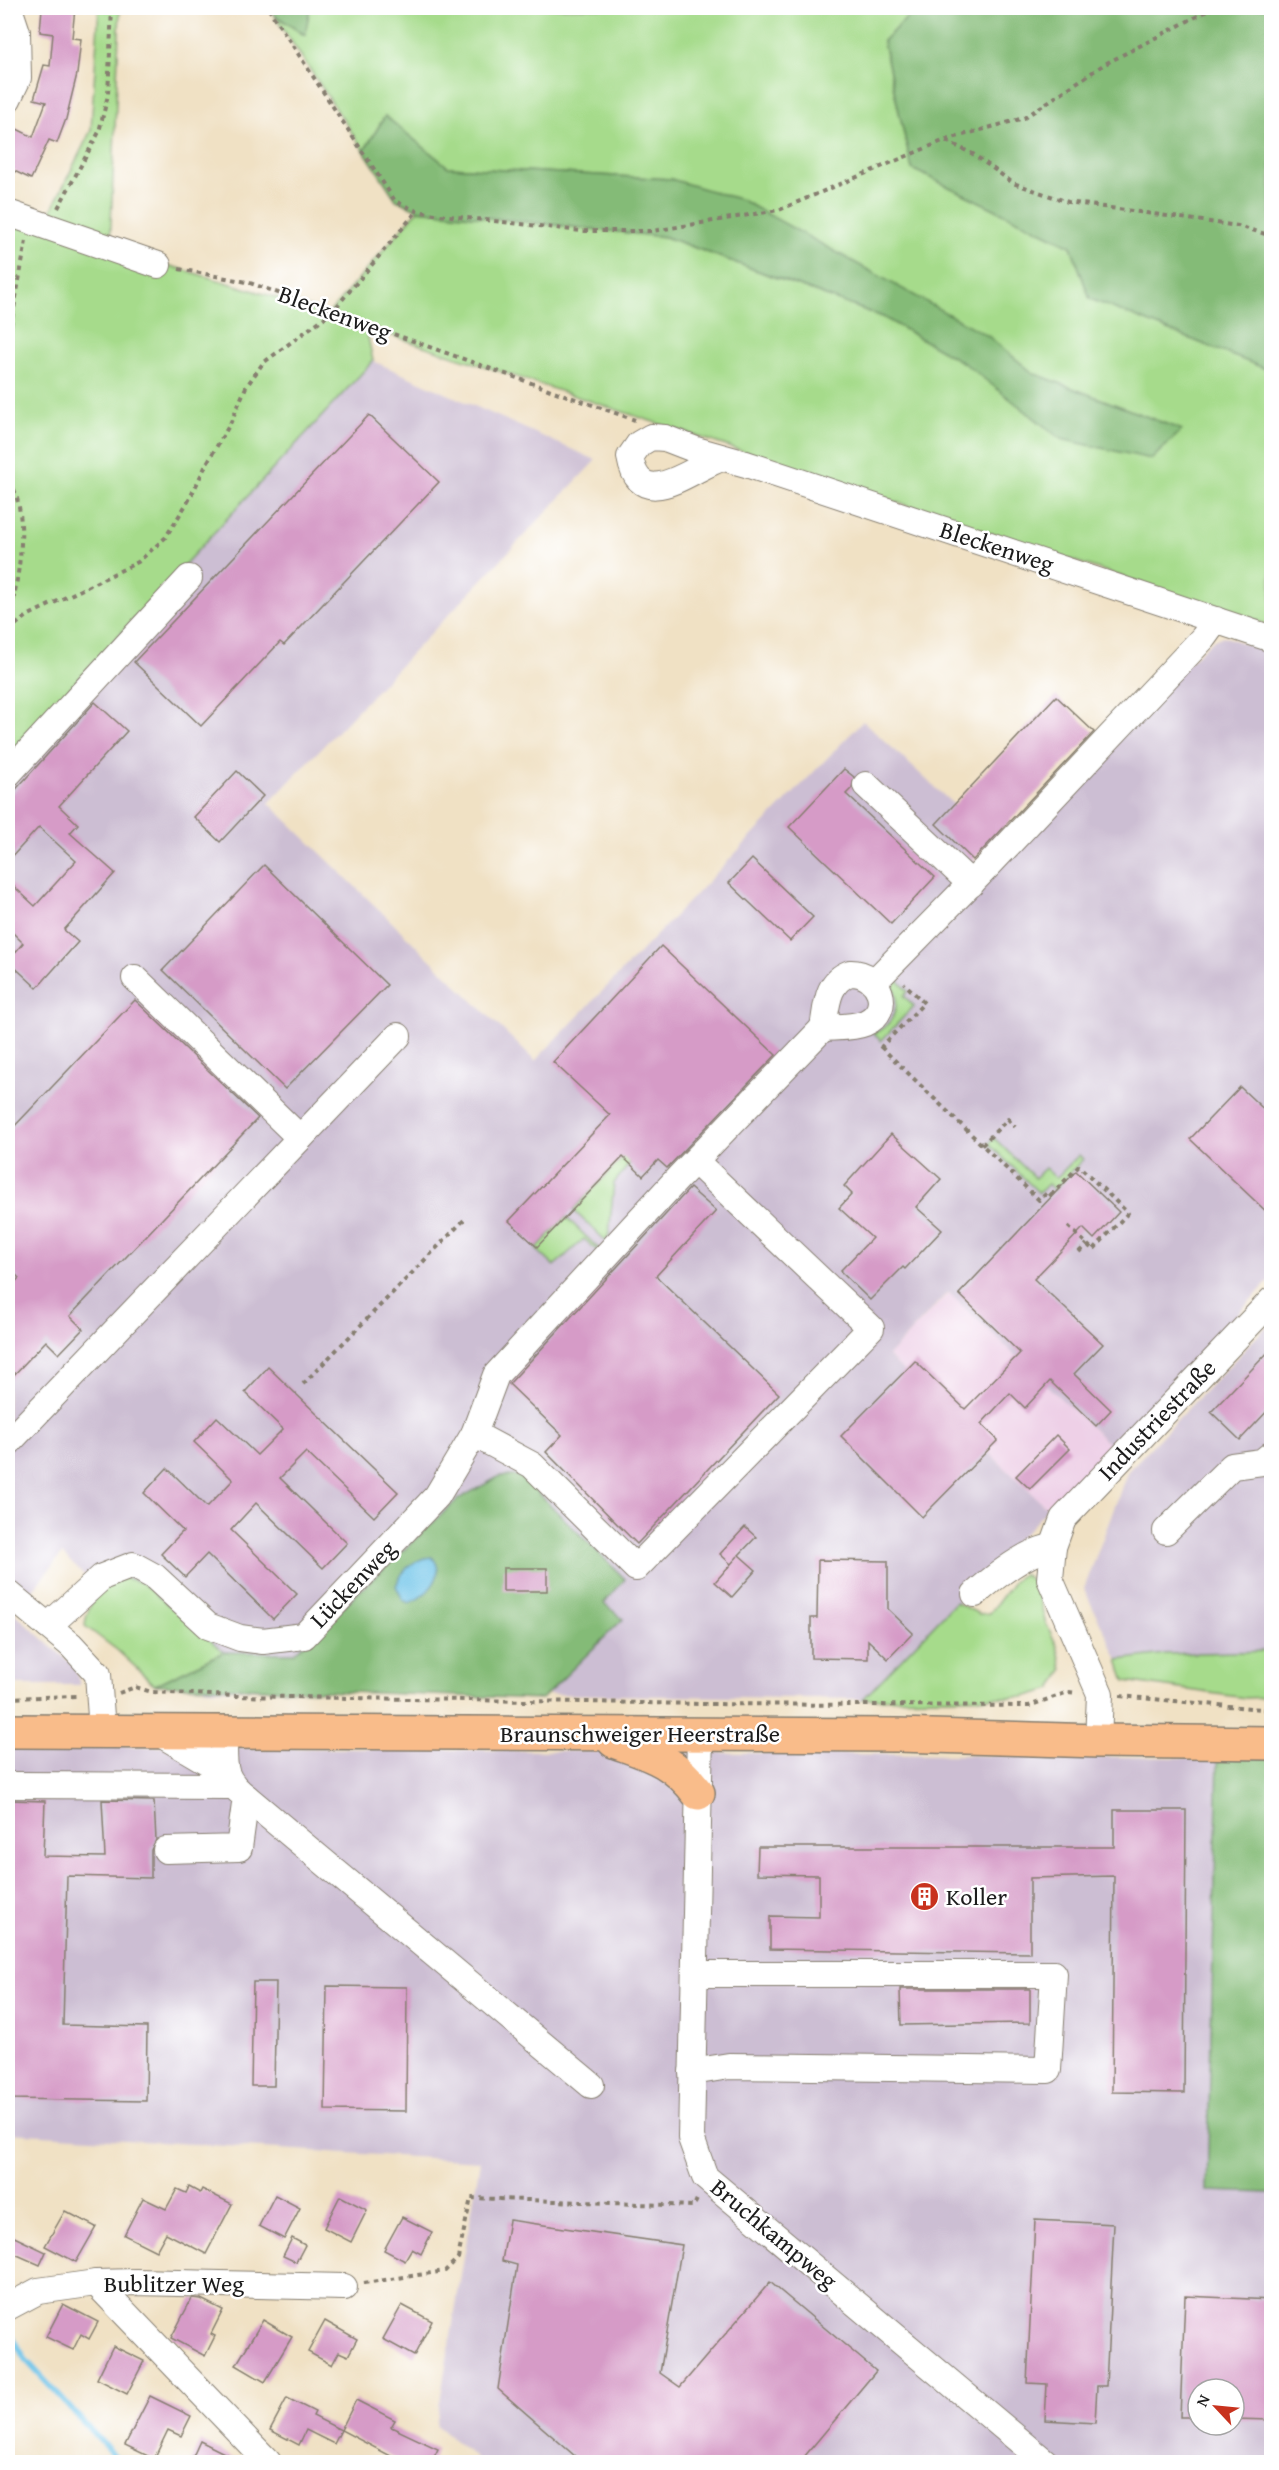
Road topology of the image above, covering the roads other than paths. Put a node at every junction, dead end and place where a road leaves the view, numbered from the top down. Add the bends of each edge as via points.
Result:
1 (9, 8) edge
2 (8, 99) edge
3 (28, 221) edge
4 (158, 265) road end
5 (722, 458) junction
6 (189, 578) dead end
7 (1216, 620) junction
8 (1272, 639) edge
9 (8, 774) edge
10 (866, 785) dead end
11 (971, 884) junction
12 (135, 978) dead end
13 (875, 981) junction
14 (823, 1028) junction
15 (398, 1036) dead end
16 (300, 1138) junction
17 (695, 1161) junction
18 (1272, 1300) edge
19 (474, 1434) junction
20 (8, 1443) edge
21 (1272, 1454) edge
22 (1166, 1531) dead end
23 (1053, 1547) junction
24 (8, 1593) edge
25 (975, 1594) dead end
26 (48, 1626) junction
27 (8, 1731) edge
28 (102, 1731) junction
29 (158, 1732) junction
30 (224, 1733) junction
31 (596, 1734) junction
32 (700, 1734) junction
33 (1098, 1741) junction
34 (1272, 1743) edge
35 (8, 1785) edge
36 (234, 1785) junction
37 (698, 1793) junction
38 (166, 1850) dead end
39 (695, 1974) junction
40 (692, 2072) junction
41 (591, 2085) dead end
42 (96, 2283) junction
43 (344, 2287) road end
44 (8, 2307) edge
45 (268, 2463) edge
46 (1044, 2463) edge

1 - 2 street via 17,32 18,78
3 - 4 street
5 - 5 street, Bleckenweg via 661,487 644,483 632,472 630,458 649,430
5 - 7 street, Bleckenweg
6 - 9 street
7 - 8 street, Bleckenweg
7 - 11 street
10 - 11 street
11 - 13 street
12 - 16 street
13 - 14 street via 880,1004 872,1018 857,1025
13 - 14 street via 850,973 834,982
14 - 17 street, Lückenweg
15 - 16 street
16 - 20 street
17 - 19 street, Lückenweg via 496,1375
17 - 19 street via 871,1328 636,1569 531,1466
18 - 23 street, Industriestraße via 1063,1519
19 - 26 street, Lückenweg via 437,1496 304,1636 263,1641 240,1638 208,1626 155,1577 133,1566 102,1577
21 - 22 street via 1262,1462 1232,1466
23 - 25 street via 1042,1548 999,1573
23 - 33 street, Industriestraße via 1050,1579 1100,1694
24 - 26 street
26 - 28 street via 98,1674
27 - 28 main road, Braunschweiger Heerstraße
28 - 29 main road, Braunschweiger Heerstraße
29 - 30 main road, Braunschweiger Heerstraße
29 - 36 street
30 - 31 main road, Braunschweiger Heerstraße
30 - 36 street
31 - 32 main road, Braunschweiger Heerstraße
31 - 37 main road via 670,1764
32 - 33 main road, Braunschweiger Heerstraße
32 - 37 street, Bruchkampweg
33 - 34 main road, Braunschweiger Heerstraße
35 - 36 street
36 - 38 street via 240,1848
36 - 41 street
37 - 39 street, Bruchkampweg
39 - 40 street, Bruchkampweg
39 - 40 street via 1054,1974 1048,2070 729,2067
40 - 46 street, Bruchkampweg via 691,2138 705,2177
42 - 43 street, Bublitzer Weg
42 - 44 street, Bublitzer Weg via 38,2291
42 - 45 street

